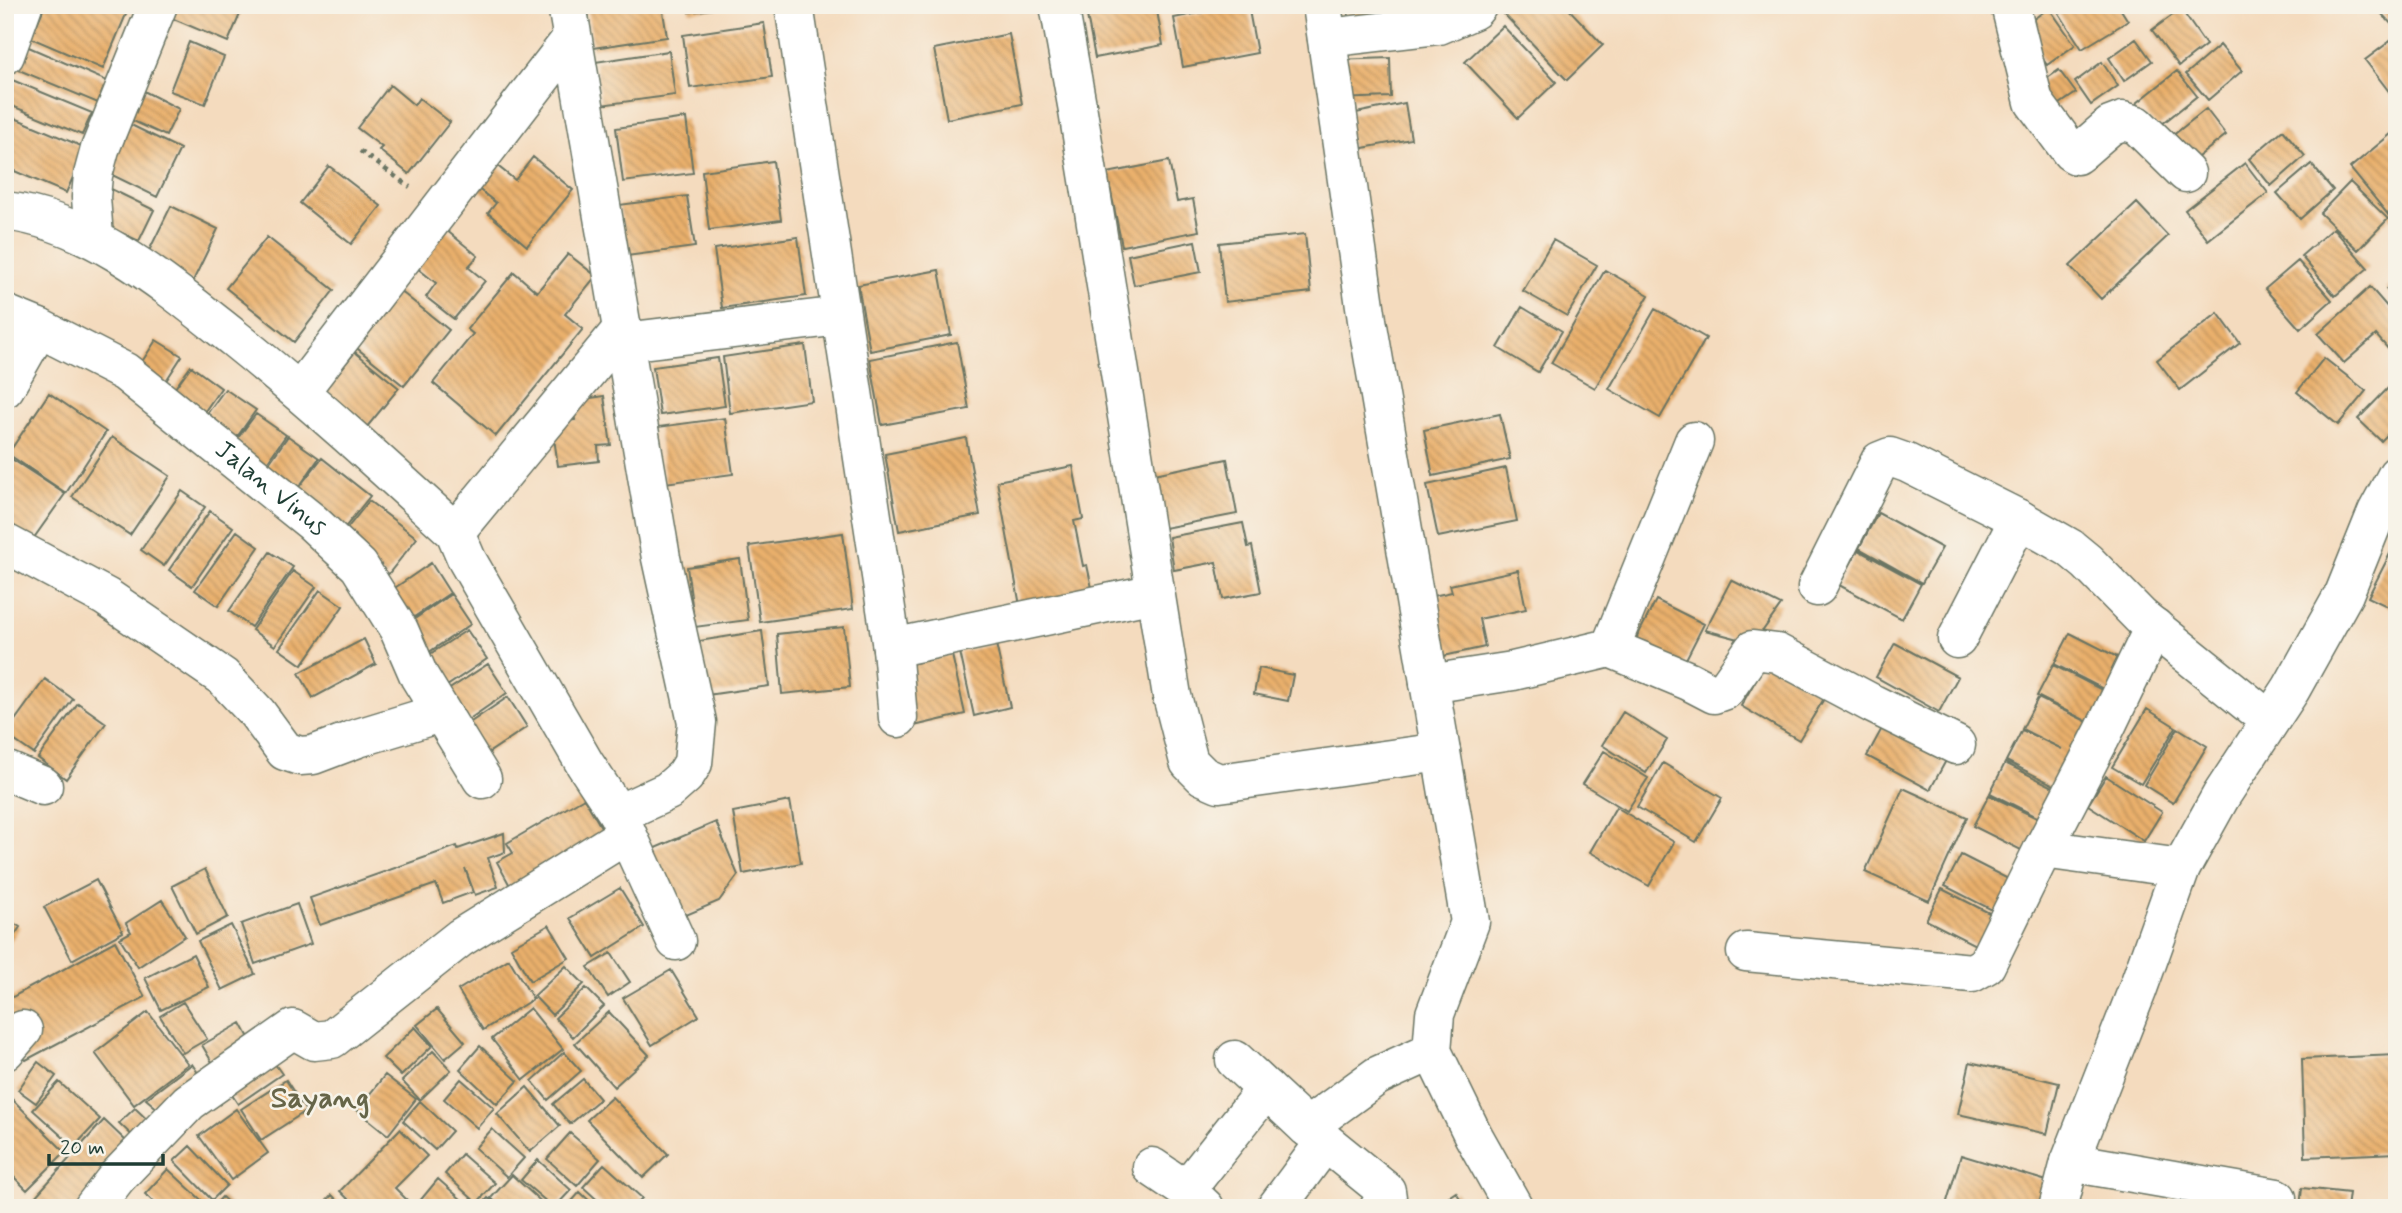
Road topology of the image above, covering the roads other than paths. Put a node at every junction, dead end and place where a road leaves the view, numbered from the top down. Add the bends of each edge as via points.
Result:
1 (23, 5) edge
2 (158, 5) edge
3 (794, 5) edge
4 (1059, 5) edge
5 (1478, 5) edge
6 (2010, 5) edge
7 (569, 22) edge
8 (1324, 22) edge
9 (5, 55) edge
10 (2186, 173) dead end
11 (5, 211) edge
12 (94, 238) junction
13 (841, 316) junction
14 (22, 321) edge
15 (624, 335) junction
16 (5, 388) edge
17 (300, 391) junction
18 (1694, 441) dead end
19 (2396, 478) edge
20 (2019, 519) junction
21 (455, 532) junction
22 (5, 543) edge
23 (1817, 587) dead end
24 (1155, 593) junction
25 (2154, 627) junction
26 (1957, 639) dead end
27 (892, 648) junction
28 (1610, 648) junction
29 (1429, 684) junction
30 (440, 713) junction
31 (898, 719) dead end
32 (2270, 720) junction
33 (1956, 745) dead end
34 (1441, 752) junction
35 (5, 770) edge
36 (482, 779) dead end
37 (43, 786) dead end
38 (622, 824) junction
39 (2043, 849) junction
40 (2181, 868) junction
41 (676, 941) dead end
42 (1746, 952) dead end
43 (1432, 1051) junction
44 (1235, 1060) dead end
45 (1266, 1089) junction
46 (1316, 1135) junction
47 (2070, 1162) junction
48 (1152, 1167) dead end
49 (2277, 1198) dead end
50 (1195, 1199) edge
51 (93, 1208) edge
52 (1276, 1208) edge
53 (1380, 1208) edge
54 (1514, 1208) edge
55 (2057, 1208) edge

1 - 9 street
2 - 12 street via 100,149 91,197
3 - 13 street
4 - 24 street
5 - 8 street via 1439,25
6 - 10 street via 2034,102 2071,152 2076,155 2110,126 2123,121 2137,125
7 - 15 street
7 - 17 street via 439,208
8 - 29 street via 1367,320
11 - 12 street via 58,223
12 - 17 street via 181,296
13 - 15 street
13 - 27 street
14 - 16 street, Jalan Vinus
14 - 30 street, Jalan Vinus via 125,372 312,522 359,566 399,630
15 - 21 street
15 - 38 street via 661,558 698,722 693,763 685,776
17 - 21 street
18 - 28 street
19 - 32 street via 2344,594
20 - 23 street via 1890,457 1880,461
20 - 25 street via 2079,555
20 - 26 street
21 - 38 street
22 - 30 street via 106,597 223,677 285,751 313,755
24 - 27 street
24 - 34 street via 1182,736 1189,762 1203,776 1219,783
25 - 32 street
25 - 39 street
27 - 31 street
28 - 29 street via 1513,671
28 - 33 street via 1714,694 1725,690 1753,650 1777,653
29 - 34 street
30 - 36 street, Jalan Vinus
32 - 40 street
34 - 43 street via 1471,922 1436,1014
35 - 37 street
38 - 41 street
38 - 51 street via 460,939 332,1039 314,1041 293,1029 189,1102
39 - 40 street
39 - 42 street via 1986,965 1972,973
40 - 47 street
43 - 46 street via 1377,1076
43 - 54 street
44 - 45 street
45 - 46 street
45 - 50 street
46 - 52 street
46 - 53 street via 1387,1191
47 - 49 street
47 - 55 street
48 - 50 street

